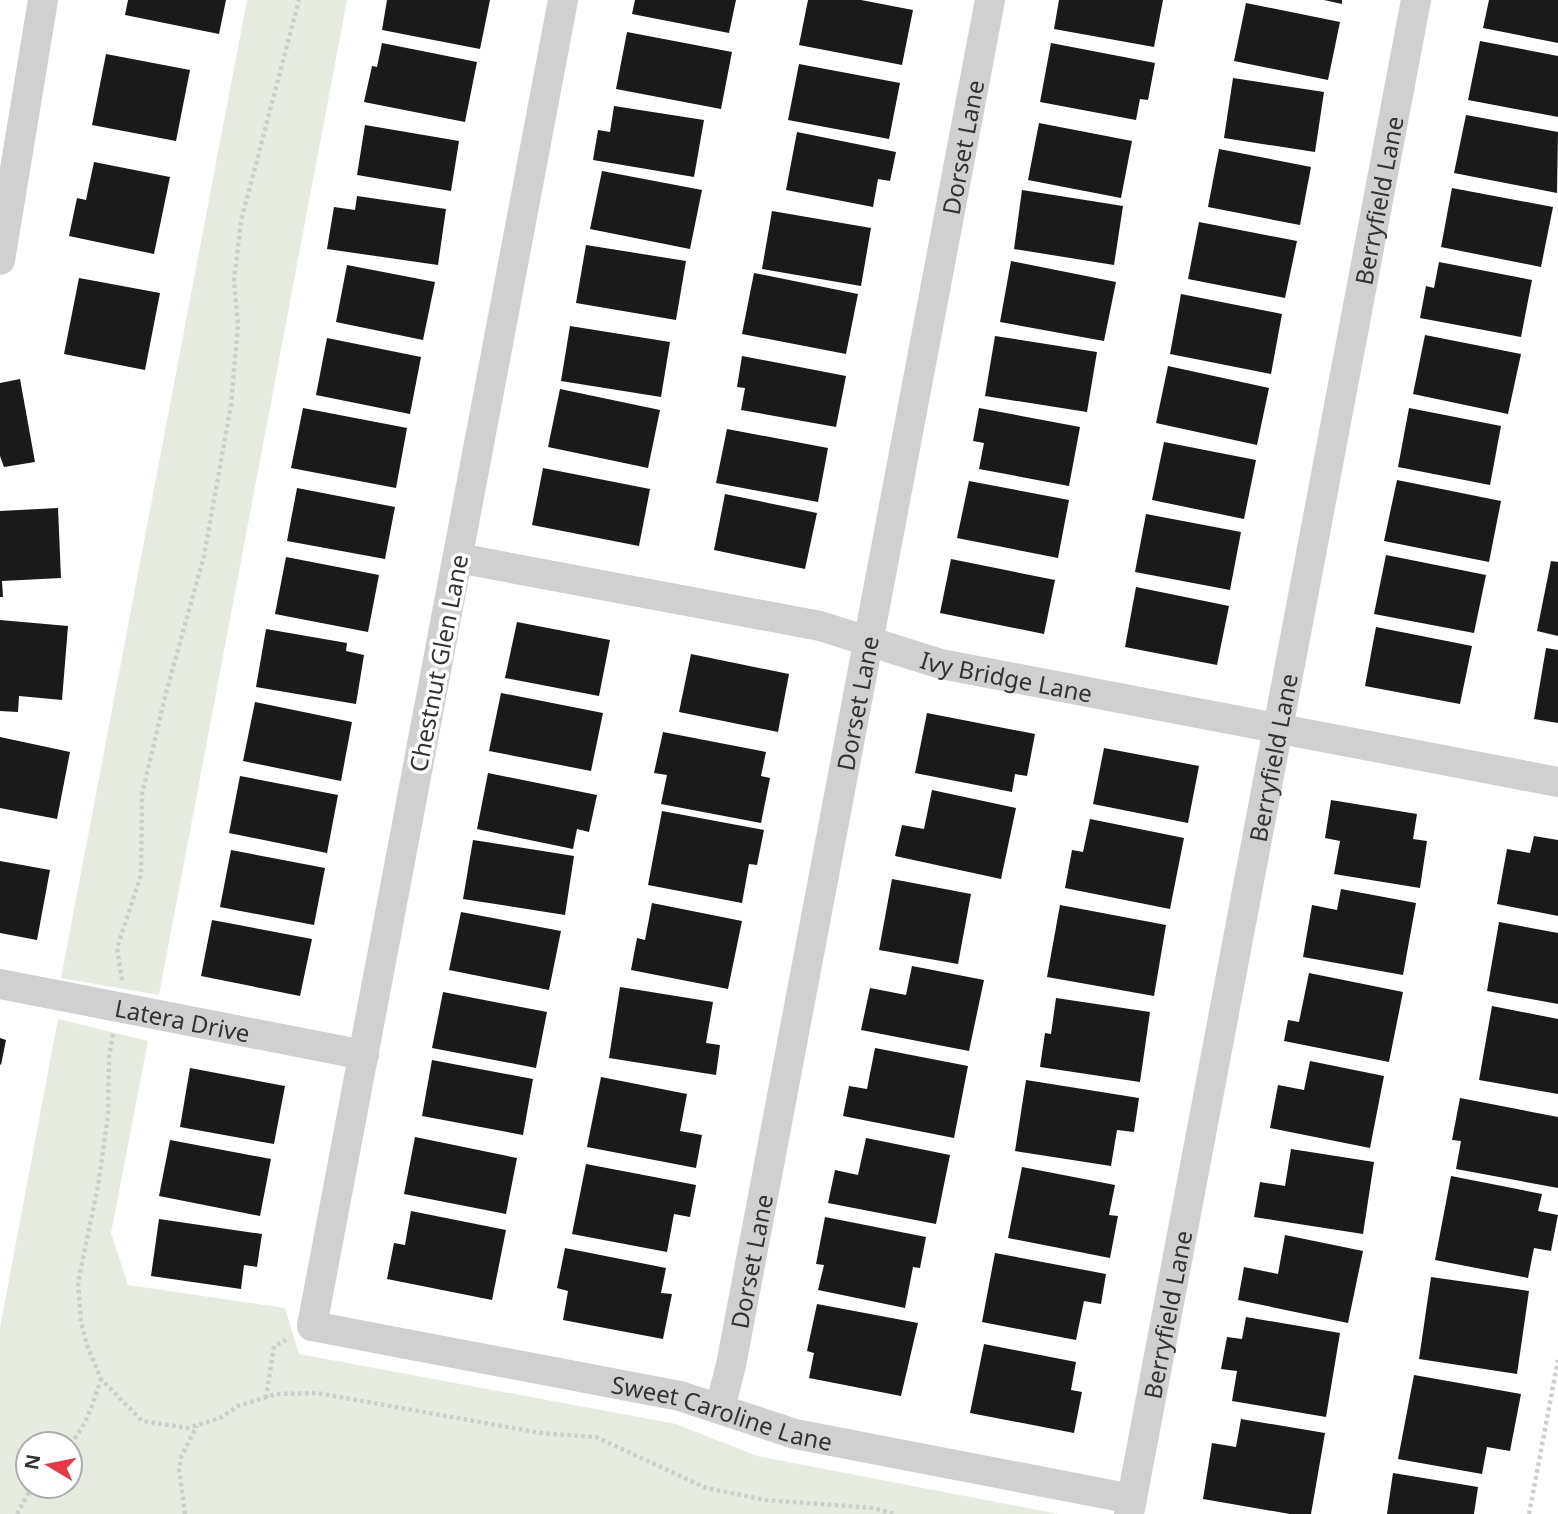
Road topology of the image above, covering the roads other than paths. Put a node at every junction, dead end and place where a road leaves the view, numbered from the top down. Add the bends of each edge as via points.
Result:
1 (43, 0) edge
2 (564, 0) edge
3 (990, 0) edge
4 (1416, 0) edge
5 (0, 260) edge
6 (458, 558) junction
7 (869, 640) junction
8 (1278, 729) junction
9 (1558, 782) edge
10 (0, 984) edge
11 (364, 1055) junction
12 (312, 1326) joint
13 (720, 1408) junction
14 (1131, 1506) edge

1 - 5 street
2 - 6 street, Chestnut Glen Lane
3 - 7 street, Dorset Lane
4 - 8 street, Berryfield Lane
6 - 7 street, Ivy Bridge Lane via 820,626
6 - 11 street, Chestnut Glen Lane
7 - 8 street, Ivy Bridge Lane via 941,664
7 - 13 street, Dorset Lane
8 - 9 street, Ivy Bridge Lane
8 - 14 street, Berryfield Lane
10 - 11 street, Latera Drive
11 - 12 street, Chestnut Glen Lane
12 - 13 street, Sweet Caroline Lane via 680,1396
13 - 14 street, Sweet Caroline Lane via 815,1438

